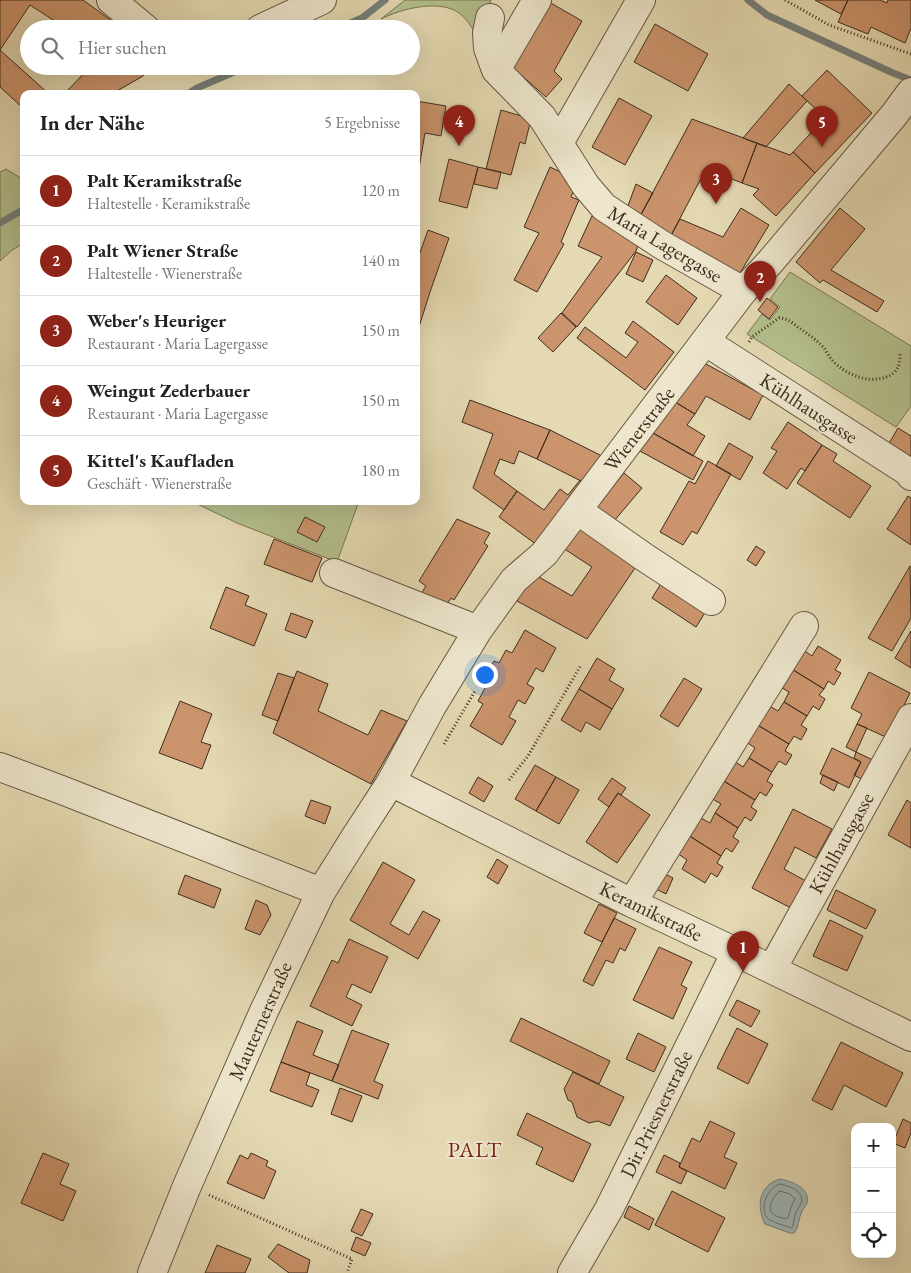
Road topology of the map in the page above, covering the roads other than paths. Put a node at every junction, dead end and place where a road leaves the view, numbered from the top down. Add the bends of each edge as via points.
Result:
1 (111, 0) edge
2 (322, 0) edge
3 (537, 0) edge
4 (641, 0) edge
5 (490, 18) dead end
6 (135, 20) edge
7 (279, 20) edge
8 (496, 70) junction
9 (911, 92) edge
10 (903, 118) edge
11 (559, 143) junction
12 (744, 291) junction
13 (706, 342) junction
14 (911, 476) edge
15 (577, 510) junction
16 (334, 573) dead end
17 (711, 601) dead end
18 (804, 626) dead end
19 (478, 630) junction
20 (911, 718) edge
21 (0, 767) edge
22 (391, 782) junction
23 (321, 892) junction
24 (632, 903) junction
25 (736, 952) junction
26 (772, 969) junction
27 (911, 1037) edge
28 (152, 1273) edge
29 (572, 1273) edge

1 - 6 street
2 - 7 street
3 - 8 street
4 - 11 street
5 - 8 street, Maria Lagergasse via 488,48
8 - 11 street, Maria Lagergasse via 542,117
9 - 10 street, Wienerstraße
10 - 12 street, Wienerstraße
11 - 12 street, Maria Lagergasse via 586,186 604,207 662,245
12 - 13 street, Wienerstraße
13 - 14 street, Kühlhausgasse via 910,472
13 - 15 street, Wienerstraße
15 - 17 street
15 - 19 street, Wienerstraße via 544,554 514,580
16 - 19 street
18 - 24 street
19 - 22 street, Wienerstraße
20 - 26 street, Kühlhausgasse
21 - 23 street
22 - 23 street, Mauternerstraße
22 - 24 street, Keramikstraße
23 - 28 street, Mauternerstraße via 264,1011
24 - 25 street, Keramikstraße
25 - 26 street, Keramikstraße
25 - 29 street, Dir.Priesnerstraße via 609,1209
26 - 27 street, Keramikstraße

